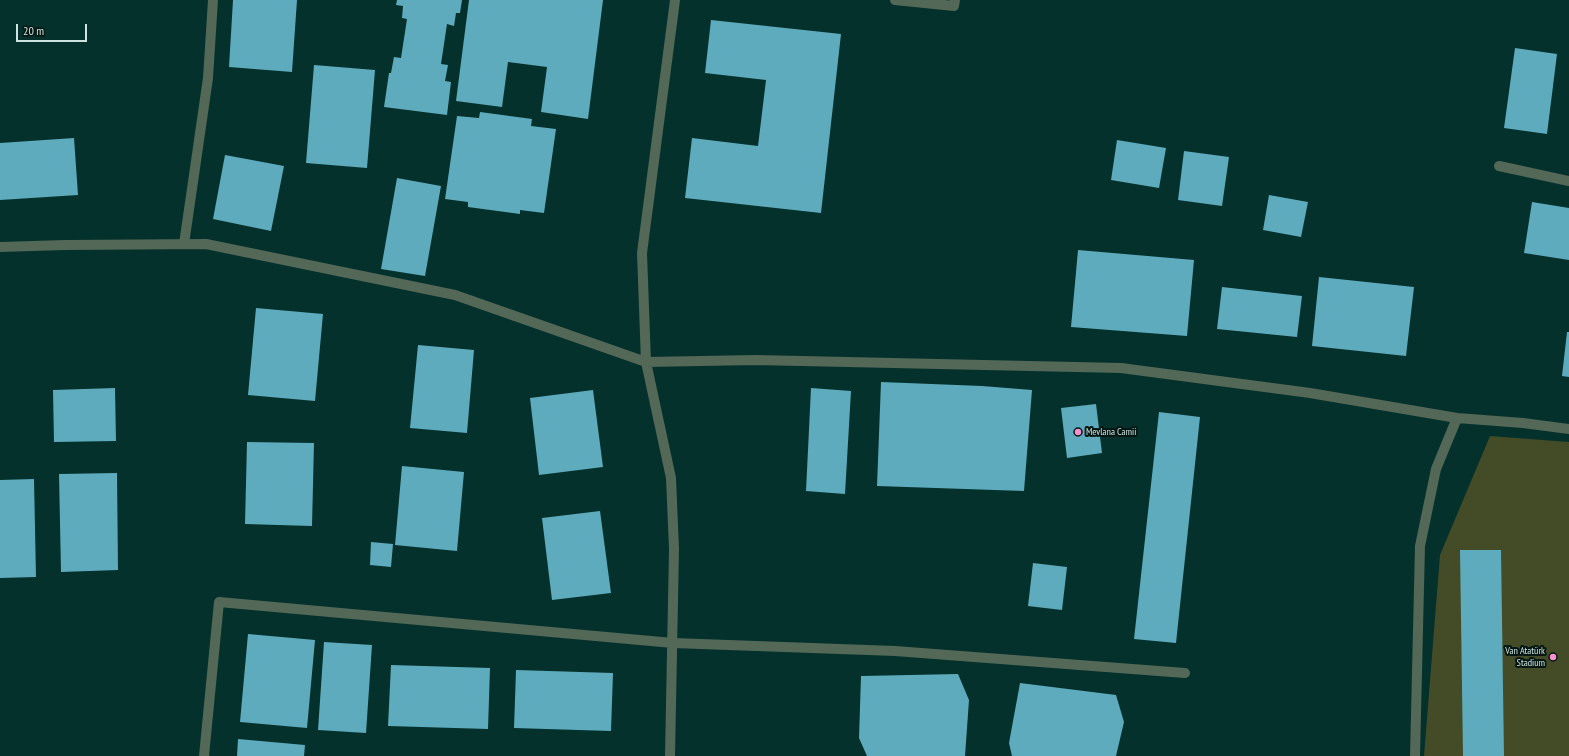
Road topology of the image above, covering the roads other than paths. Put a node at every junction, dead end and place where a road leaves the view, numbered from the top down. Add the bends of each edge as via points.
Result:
1 (213, 0) edge
2 (675, 0) edge
3 (895, 0) edge
4 (955, 0) edge
5 (1499, 166) dead end
6 (1569, 181) edge
7 (184, 244) junction
8 (0, 247) edge
9 (646, 362) junction
10 (1457, 418) junction
11 (1569, 429) edge
12 (673, 644) junction
13 (1185, 673) dead end
14 (204, 756) edge
15 (670, 756) edge
16 (1415, 756) edge

1 - 7 street via 208,78
2 - 9 street via 642,253
3 - 4 street via 954,6
5 - 6 street
7 - 8 street
7 - 9 street via 206,244 455,295
9 - 10 street via 756,360 1121,368 1310,394
9 - 12 street via 671,478 674,549
10 - 11 street
10 - 16 street via 1436,469 1420,546
12 - 13 street via 895,651
12 - 14 street via 219,602
12 - 15 street

